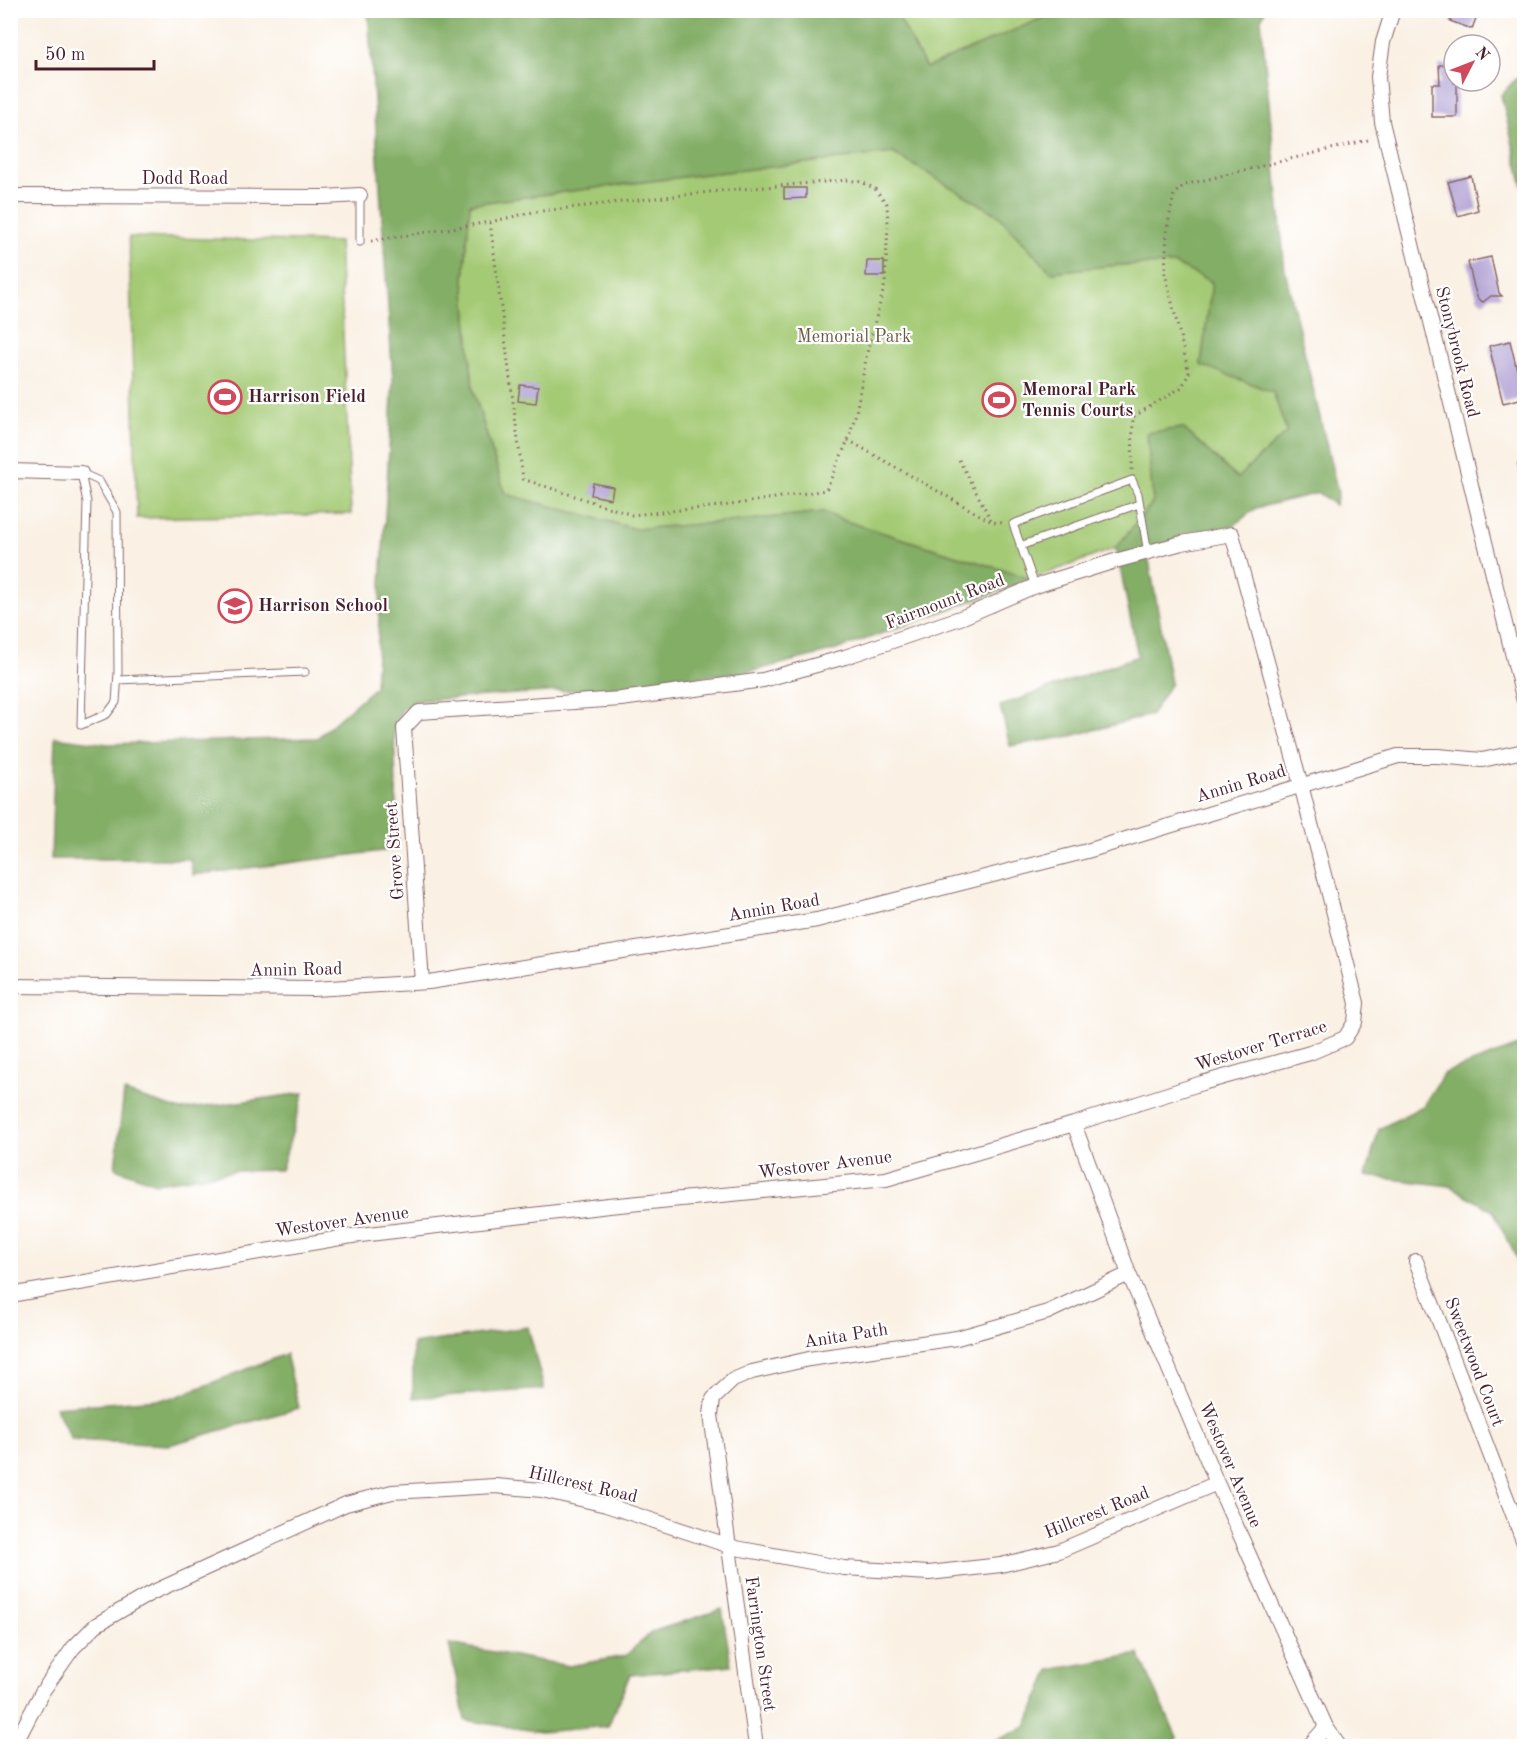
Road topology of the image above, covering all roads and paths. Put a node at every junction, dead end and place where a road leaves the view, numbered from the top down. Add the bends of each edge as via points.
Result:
1 (1393, 10) edge
2 (1385, 135) junction
3 (360, 195) joint
4 (10, 196) edge
5 (490, 222) junction
6 (360, 243) joint
7 (848, 440) junction
8 (959, 460) dead end
9 (10, 471) edge
10 (81, 473) junction
11 (1132, 480) junction
12 (1139, 504) junction
13 (992, 522) junction
14 (1013, 524) junction
15 (1020, 546) junction
16 (1148, 553) junction
17 (1035, 586) junction
18 (305, 672) dead end
19 (118, 680) junction
20 (1524, 701) edge
21 (411, 719) joint
22 (1524, 752) edge
23 (1301, 785) junction
24 (422, 982) junction
25 (10, 986) edge
26 (1074, 1124) junction
27 (1416, 1261) dead end
28 (1129, 1274) junction
29 (10, 1295) edge
30 (1217, 1483) junction
31 (1524, 1543) edge
32 (728, 1546) junction
33 (1326, 1726) junction
34 (14, 1746) edge
35 (756, 1746) edge
36 (1309, 1746) edge
37 (1339, 1746) edge

1 - 2 street, Stonybrook Road via 1378,77
2 - 11 path via 1184,184 1174,194 1165,273 1189,373 1182,387 1133,417
2 - 20 street, Stonybrook Road
3 - 4 street, Dodd Road
3 - 6 lane
5 - 6 path
5 - 7 path via 523,479 632,514 730,505 826,490
5 - 7 path via 533,212 718,191 847,180 875,189 887,204 885,284
7 - 13 path
8 - 13 path
9 - 10 street
10 - 19 lane via 99,481 117,512
10 - 19 lane via 87,502 81,725 107,714 116,702
11 - 12 lane
11 - 14 lane
12 - 15 lane
12 - 16 lane
13 - 14 path
14 - 15 lane
15 - 17 lane
16 - 17 street, Fairmount Road
16 - 23 street, Fairmount Road via 1232,534
17 - 21 street, Fairmount Road via 867,650 763,680 621,699 419,712
18 - 19 lane
21 - 24 street, Grove Street via 404,728
22 - 23 street, Annin Road via 1482,760 1398,756
23 - 24 street, Annin Road via 1087,851 817,920
23 - 26 street, Westover Terrace via 1354,985 1355,1022 1345,1038 1310,1053
24 - 25 street, Annin Road via 314,989
26 - 28 street, Westover Avenue
26 - 29 street, Westover Avenue via 886,1179 352,1236
27 - 31 street, Sweetwood Court
28 - 30 street, Westover Avenue
28 - 32 street, Anita Path via 1048,1312 957,1338 810,1359 733,1380 713,1399 711,1415
30 - 32 street, Hillcrest Road via 1059,1551 1001,1565 929,1573 844,1568
30 - 33 street, Westover Avenue
32 - 34 street, Hillcrest Road via 606,1505 542,1490 495,1486 415,1490 346,1504 149,1594 96,1625 73,1648 42,1692
32 - 35 street, Farrington Street
33 - 36 street
33 - 37 street, Westover Avenue

